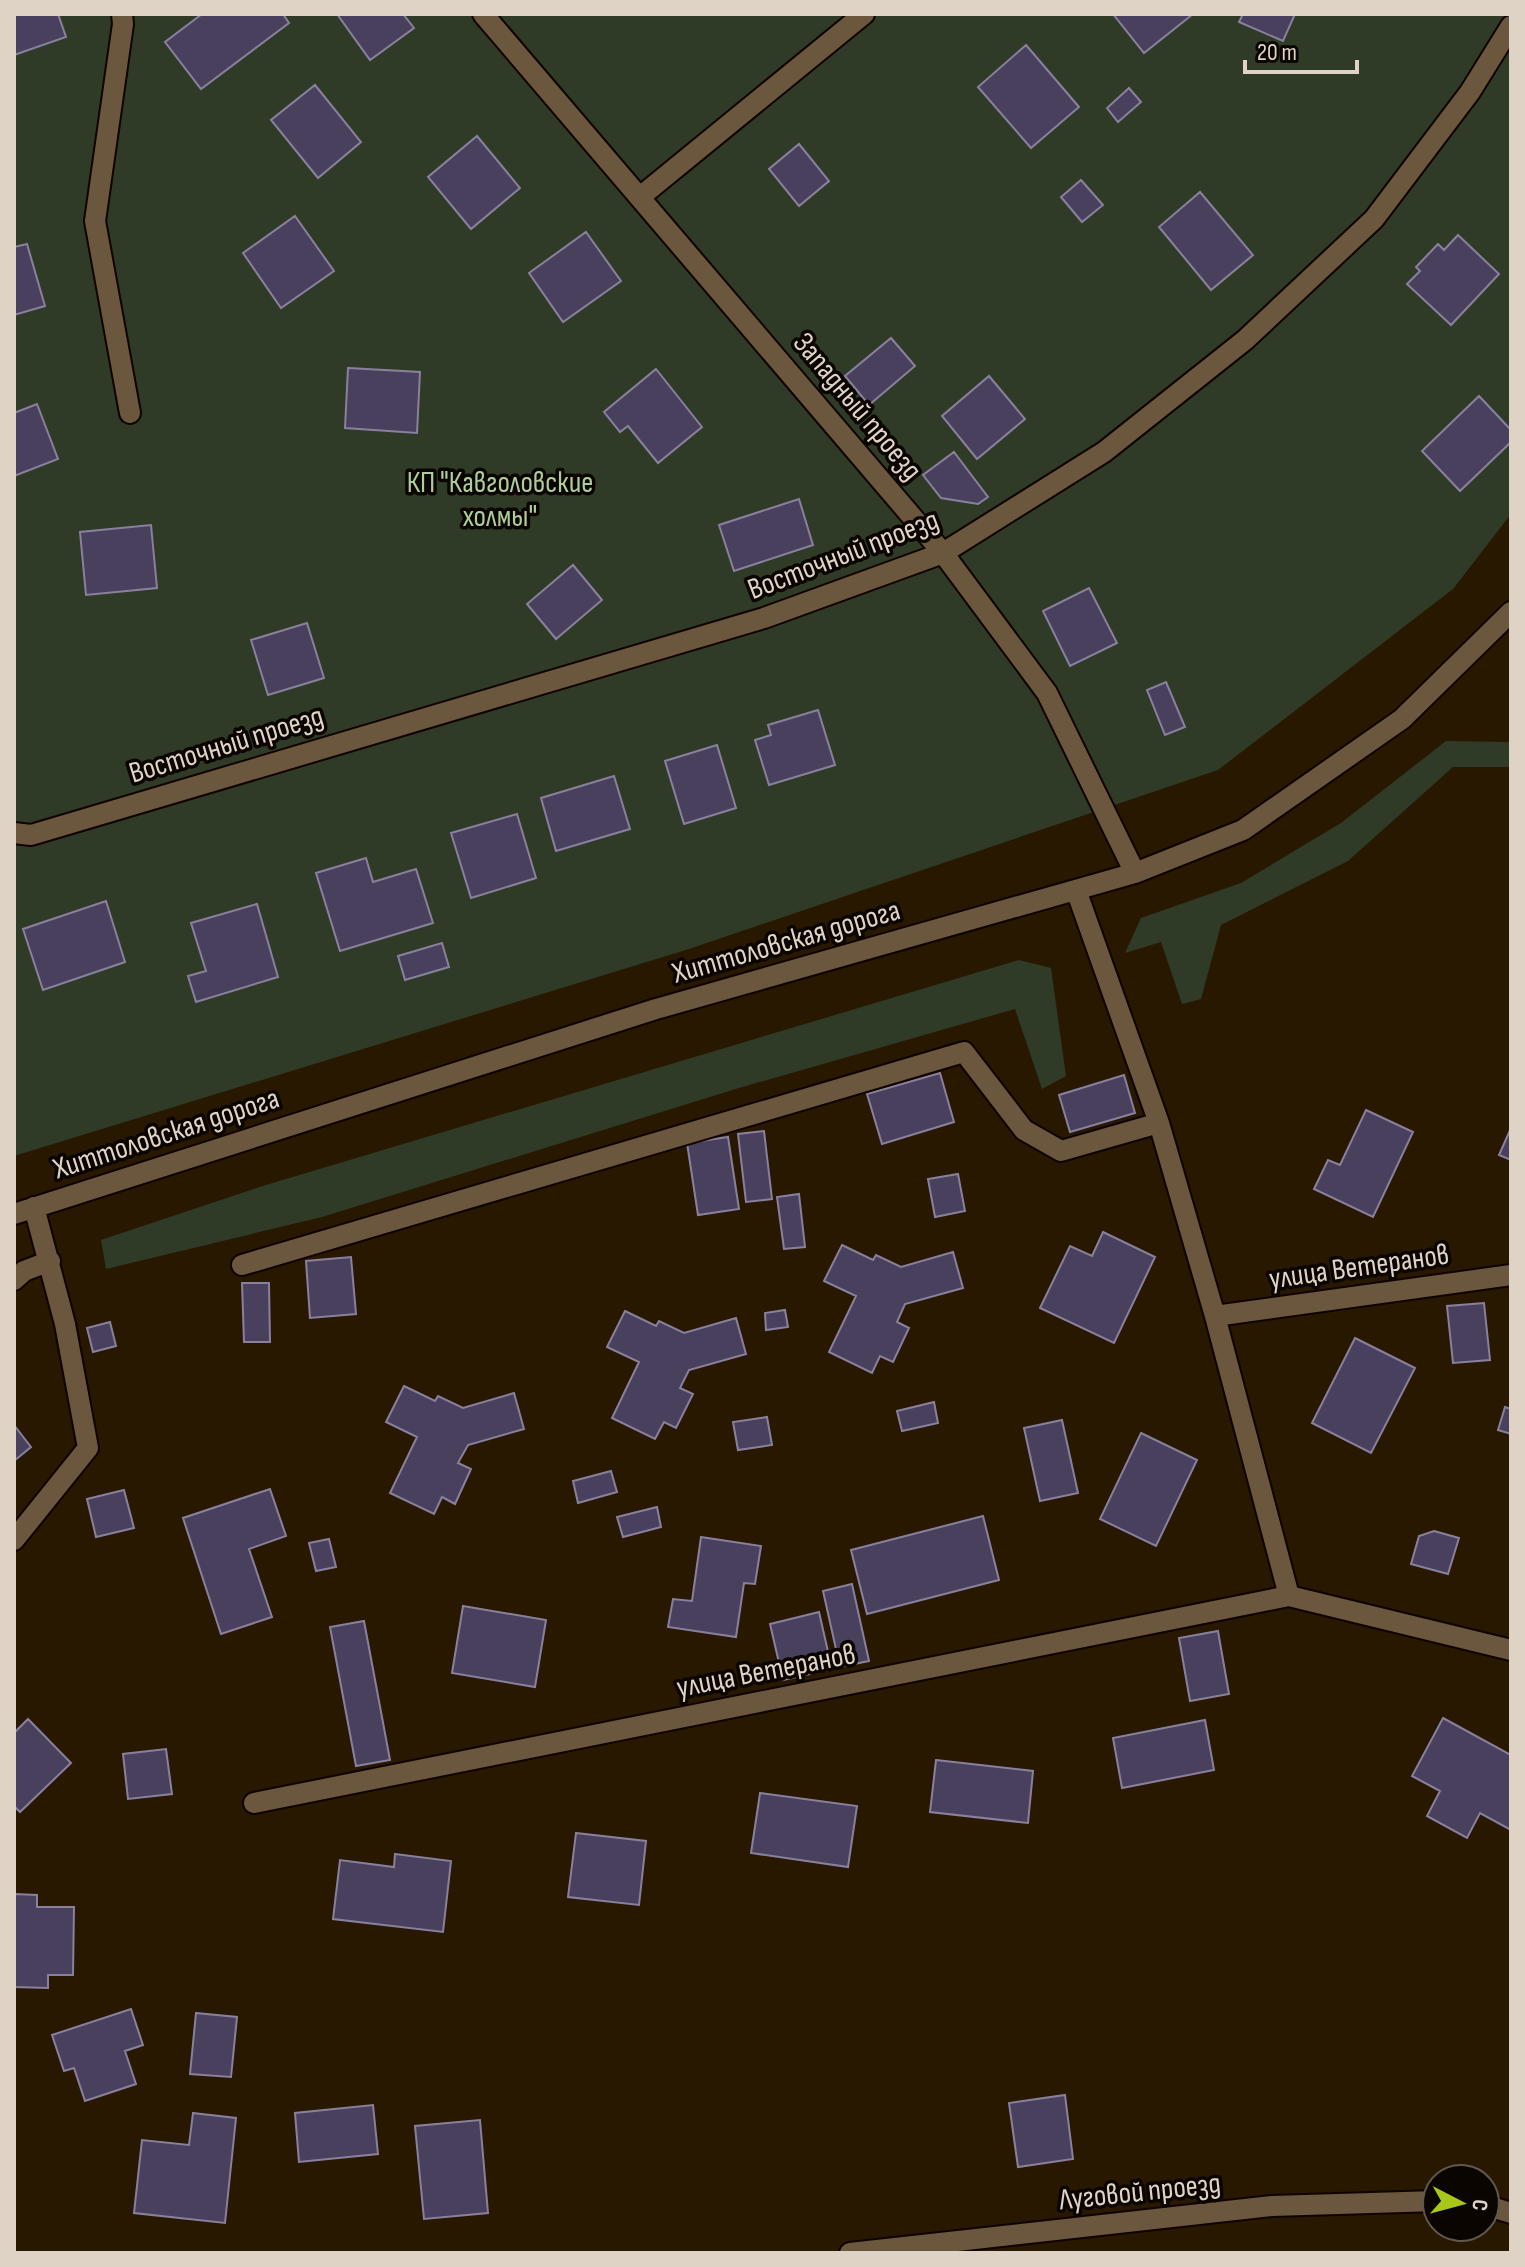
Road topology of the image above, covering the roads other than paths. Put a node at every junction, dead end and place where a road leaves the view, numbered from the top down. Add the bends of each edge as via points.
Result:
1 (122, 14) edge
2 (483, 14) edge
3 (864, 14) edge
4 (1511, 26) edge
5 (640, 197) junction
6 (130, 413) dead end
7 (943, 553) junction
8 (1511, 612) edge
9 (14, 833) edge
10 (1135, 873) junction
11 (1076, 890) junction
12 (1159, 1123) junction
13 (24, 1210) edge
14 (50, 1261) junction
15 (242, 1265) dead end
16 (1511, 1275) edge
17 (14, 1280) edge
18 (1215, 1316) junction
19 (14, 1540) edge
20 (1289, 1596) junction
21 (1511, 1650) edge
22 (254, 1803) dead end
23 (1421, 2201) edge
24 (952, 2248) edge
25 (850, 2253) edge

1 - 6 street via 95,221
2 - 5 street, Западный проезд
3 - 5 street
4 - 7 street, Восточный проезд via 1470,92 1374,219 1245,340 1104,452
5 - 7 street, Западный проезд
7 - 9 street, Восточный проезд via 764,618 31,835
7 - 10 street, Западный проезд via 1047,693
8 - 10 street, Хиттоловская дорога via 1402,719 1243,830
10 - 11 street, Хиттоловская дорога
11 - 12 street
11 - 13 street, Хиттоловская дорога via 656,1009
12 - 15 street via 1061,1151 1024,1130 964,1052
12 - 18 street
13 - 14 street
14 - 17 street
14 - 19 street via 88,1448
16 - 18 street, улица Ветеранов
18 - 20 street
20 - 21 street, улица Ветеранов
20 - 22 street, улица Ветеранов
23 - 24 street, Луговой проезд via 1272,2206
24 - 25 street, Луговой проезд

